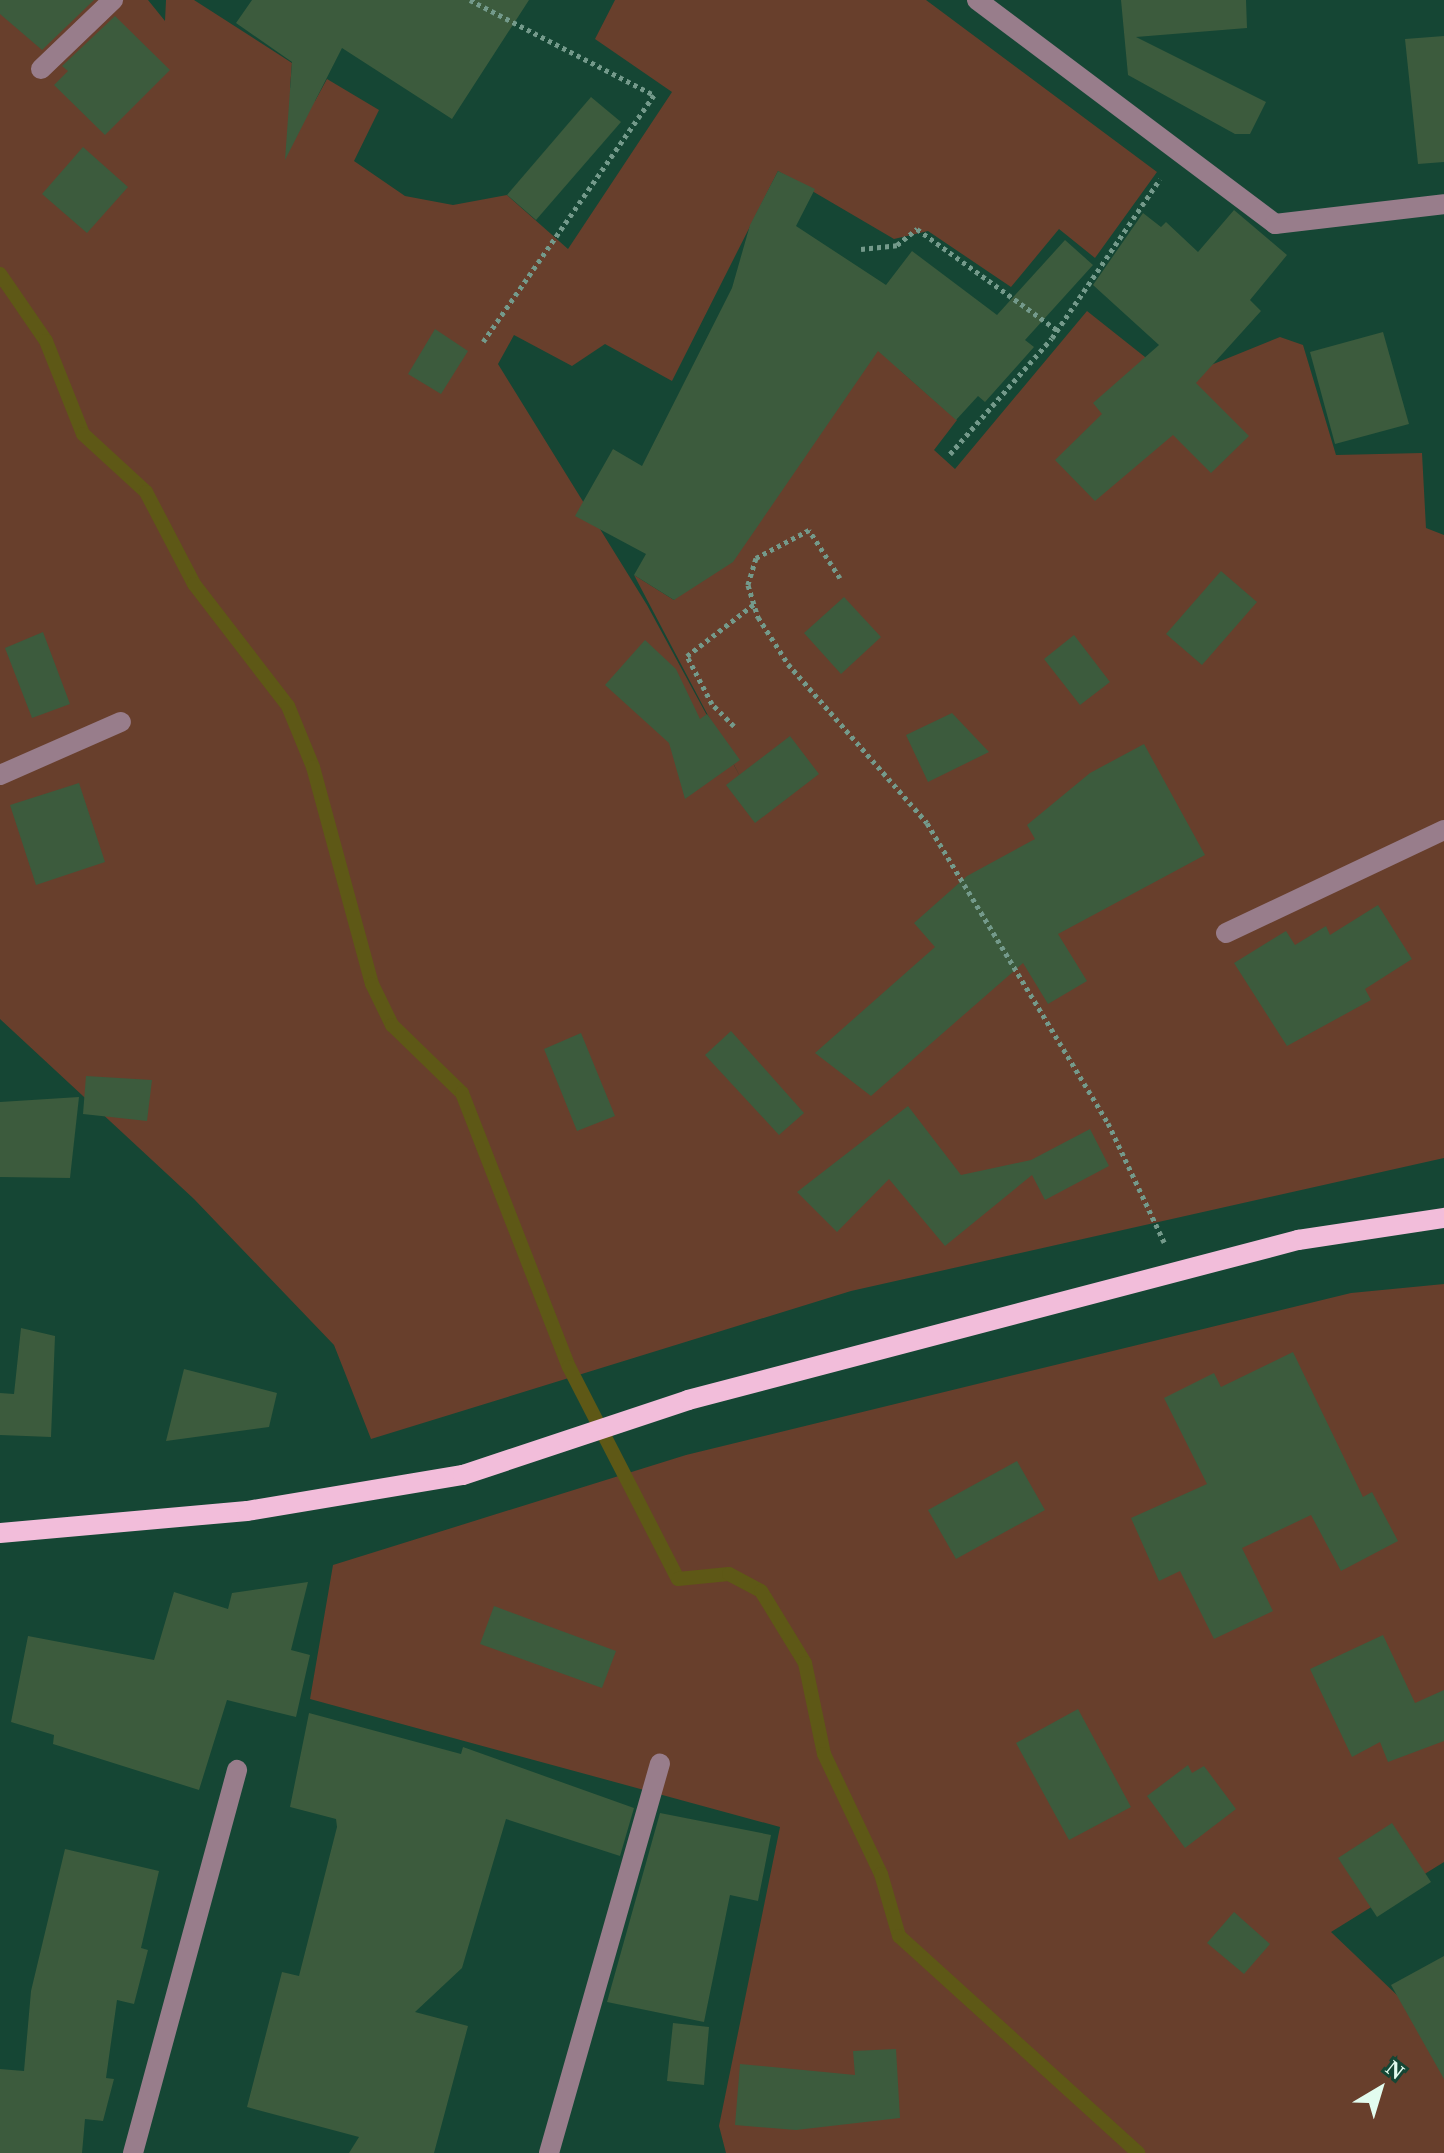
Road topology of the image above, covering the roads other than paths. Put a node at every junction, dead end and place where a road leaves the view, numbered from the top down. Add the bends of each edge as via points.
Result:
1 (113, 0) edge
2 (977, 0) edge
3 (41, 69) dead end
4 (1444, 204) edge
5 (121, 722) dead end
6 (0, 775) edge
7 (1444, 830) edge
8 (1226, 933) dead end
9 (1444, 1218) edge
10 (0, 1533) edge
11 (660, 1764) dead end
12 (237, 1770) dead end
13 (133, 2153) edge
14 (549, 2153) edge

1 - 3 street
2 - 4 street via 1275,224
5 - 6 street
7 - 8 street
9 - 10 main road via 1298,1240 688,1400 463,1475 247,1511
11 - 14 street
12 - 13 street

